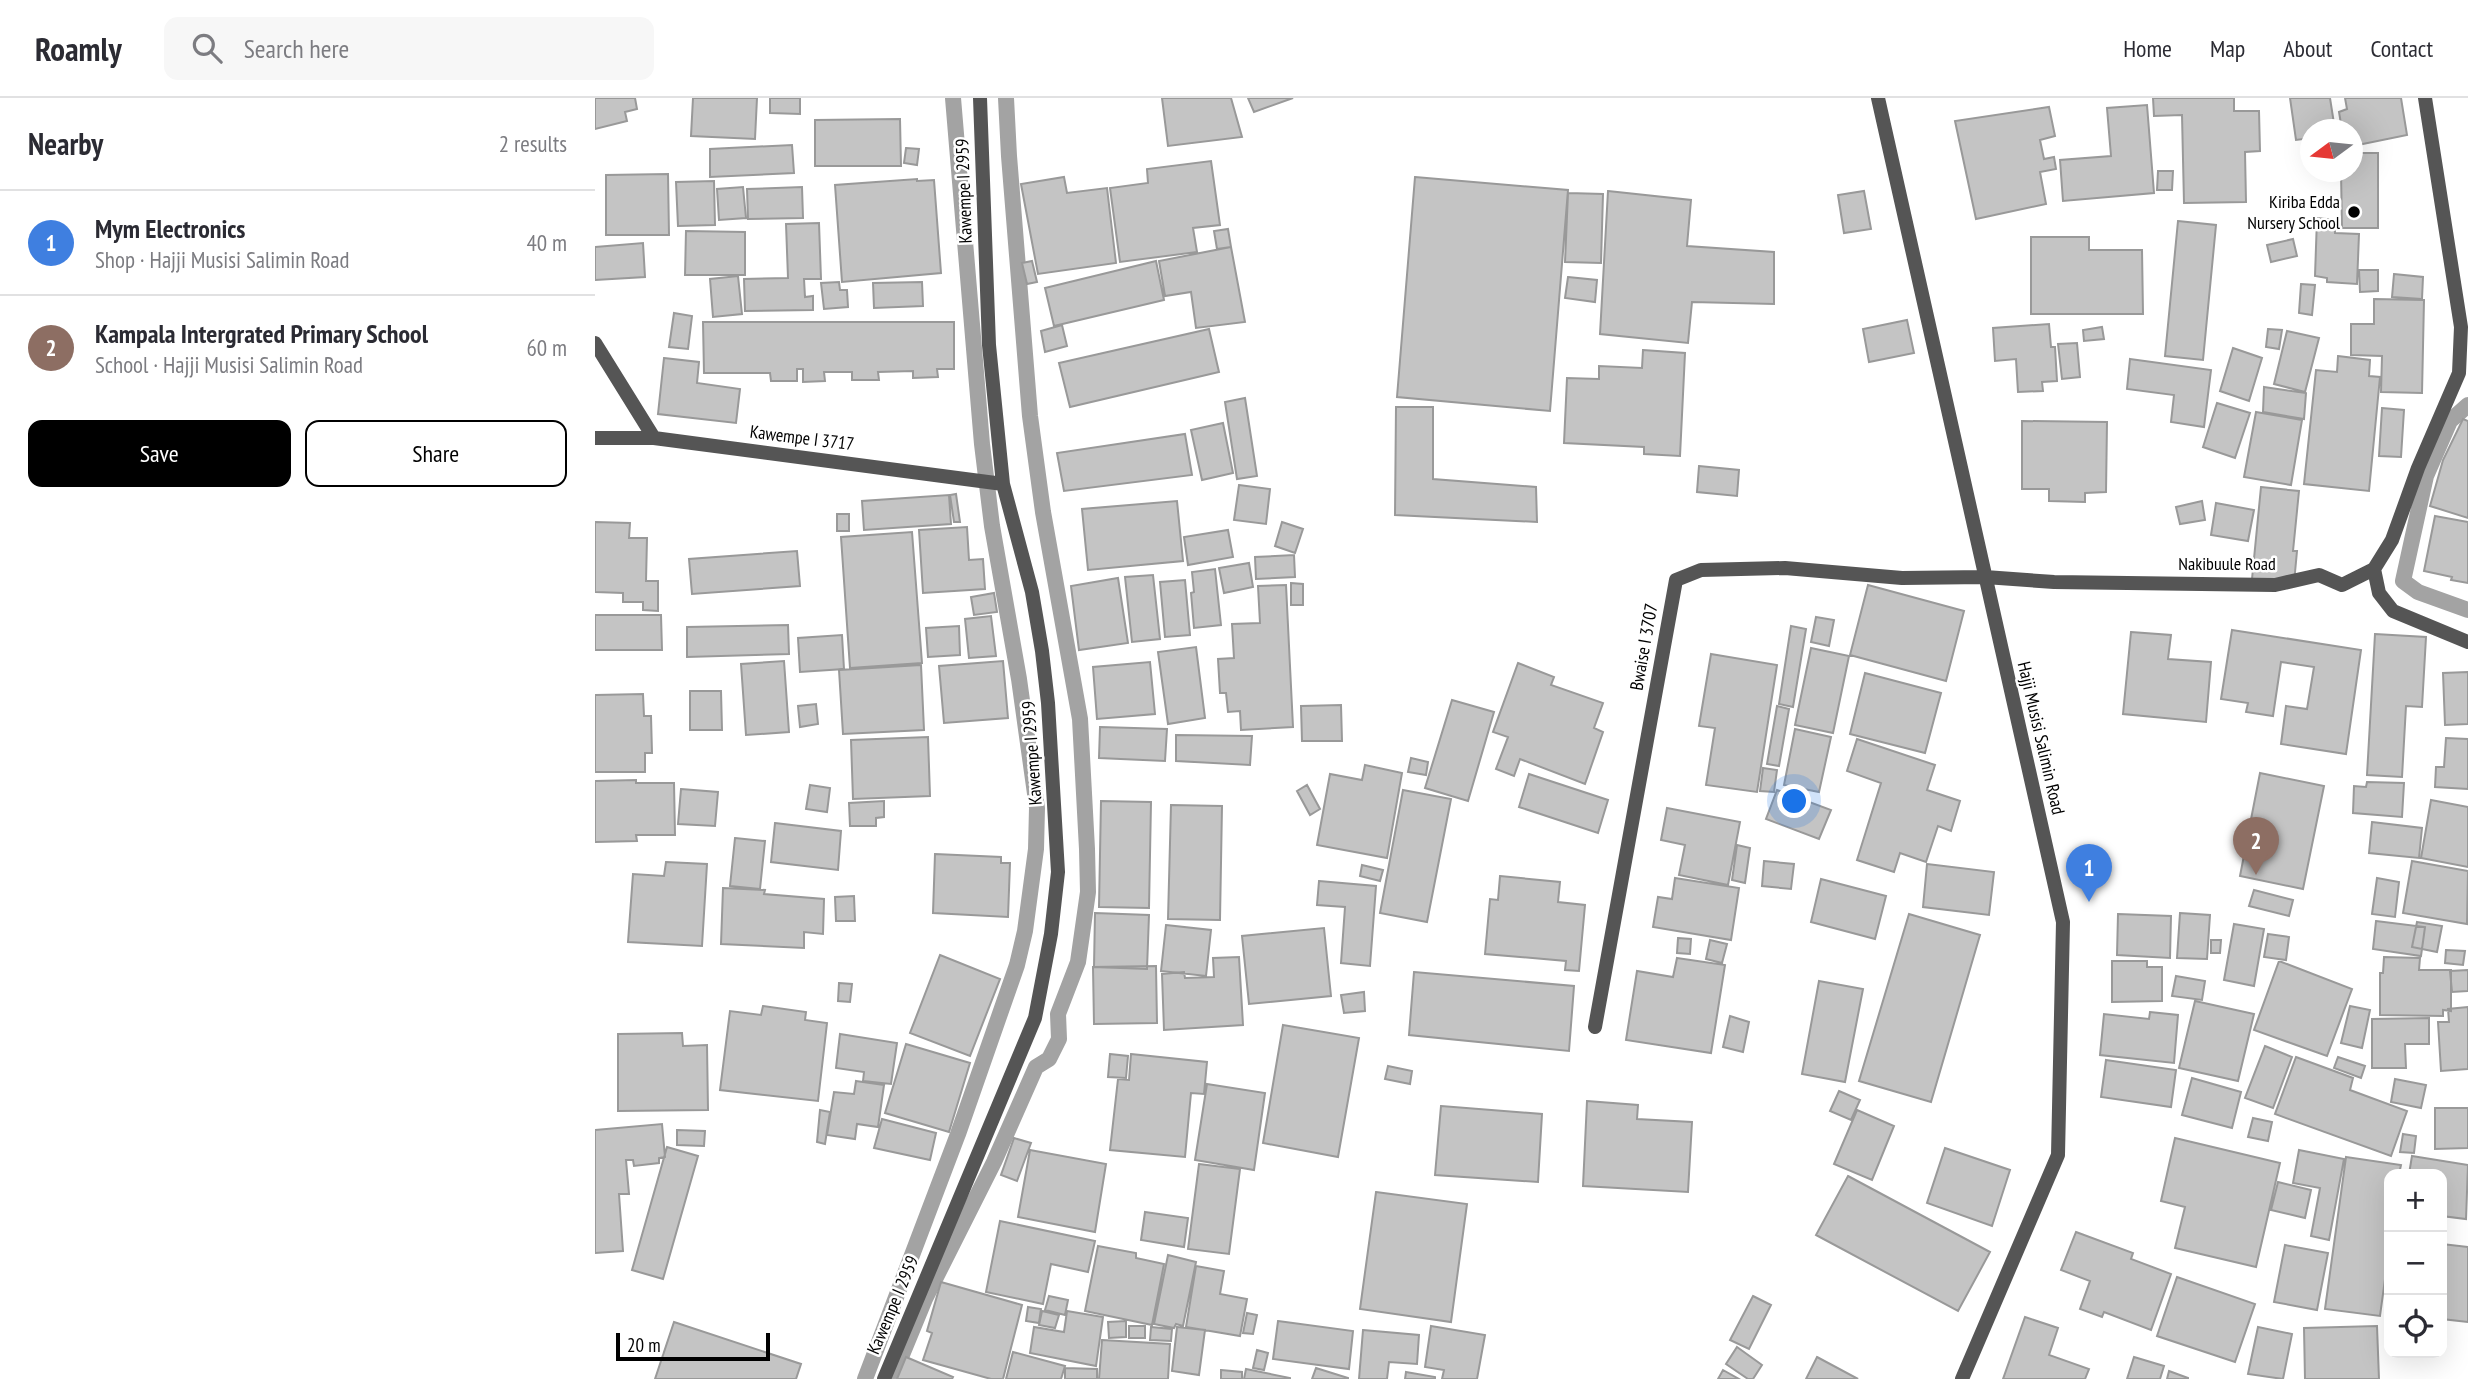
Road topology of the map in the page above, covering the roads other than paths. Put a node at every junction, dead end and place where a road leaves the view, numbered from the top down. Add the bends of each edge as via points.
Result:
1 (980, 98) edge
2 (1878, 98) edge
3 (2425, 98) edge
4 (595, 344) edge
5 (2464, 374) edge
6 (595, 438) edge
7 (654, 438) junction
8 (1003, 484) junction
9 (2374, 569) junction
10 (1986, 577) junction
11 (2468, 642) edge
12 (1595, 1027) dead end
13 (884, 1379) edge
14 (1962, 1379) edge

1 - 8 street, Kawempe I 2959 via 989,345
2 - 10 street, Hajji Musisi Salimin Road
3 - 5 street via 2461,327
4 - 7 street
5 - 9 street via 2418,468 2392,540
6 - 7 street, Kawempe I 3717
7 - 8 street, Kawempe I 3717
8 - 13 street, Kawempe I 2959 via 1032,592 1048,704 1058,872 1051,934 1031,1028
9 - 10 street, Nakibuule Road via 2342,585 2319,575 2275,585
9 - 11 street via 2379,593 2393,611
10 - 12 street, Bwaise I 3707 via 1902,578 1785,568 1701,570 1676,580
10 - 14 street, Hajji Musisi Salimin Road via 2063,922 2058,1155

